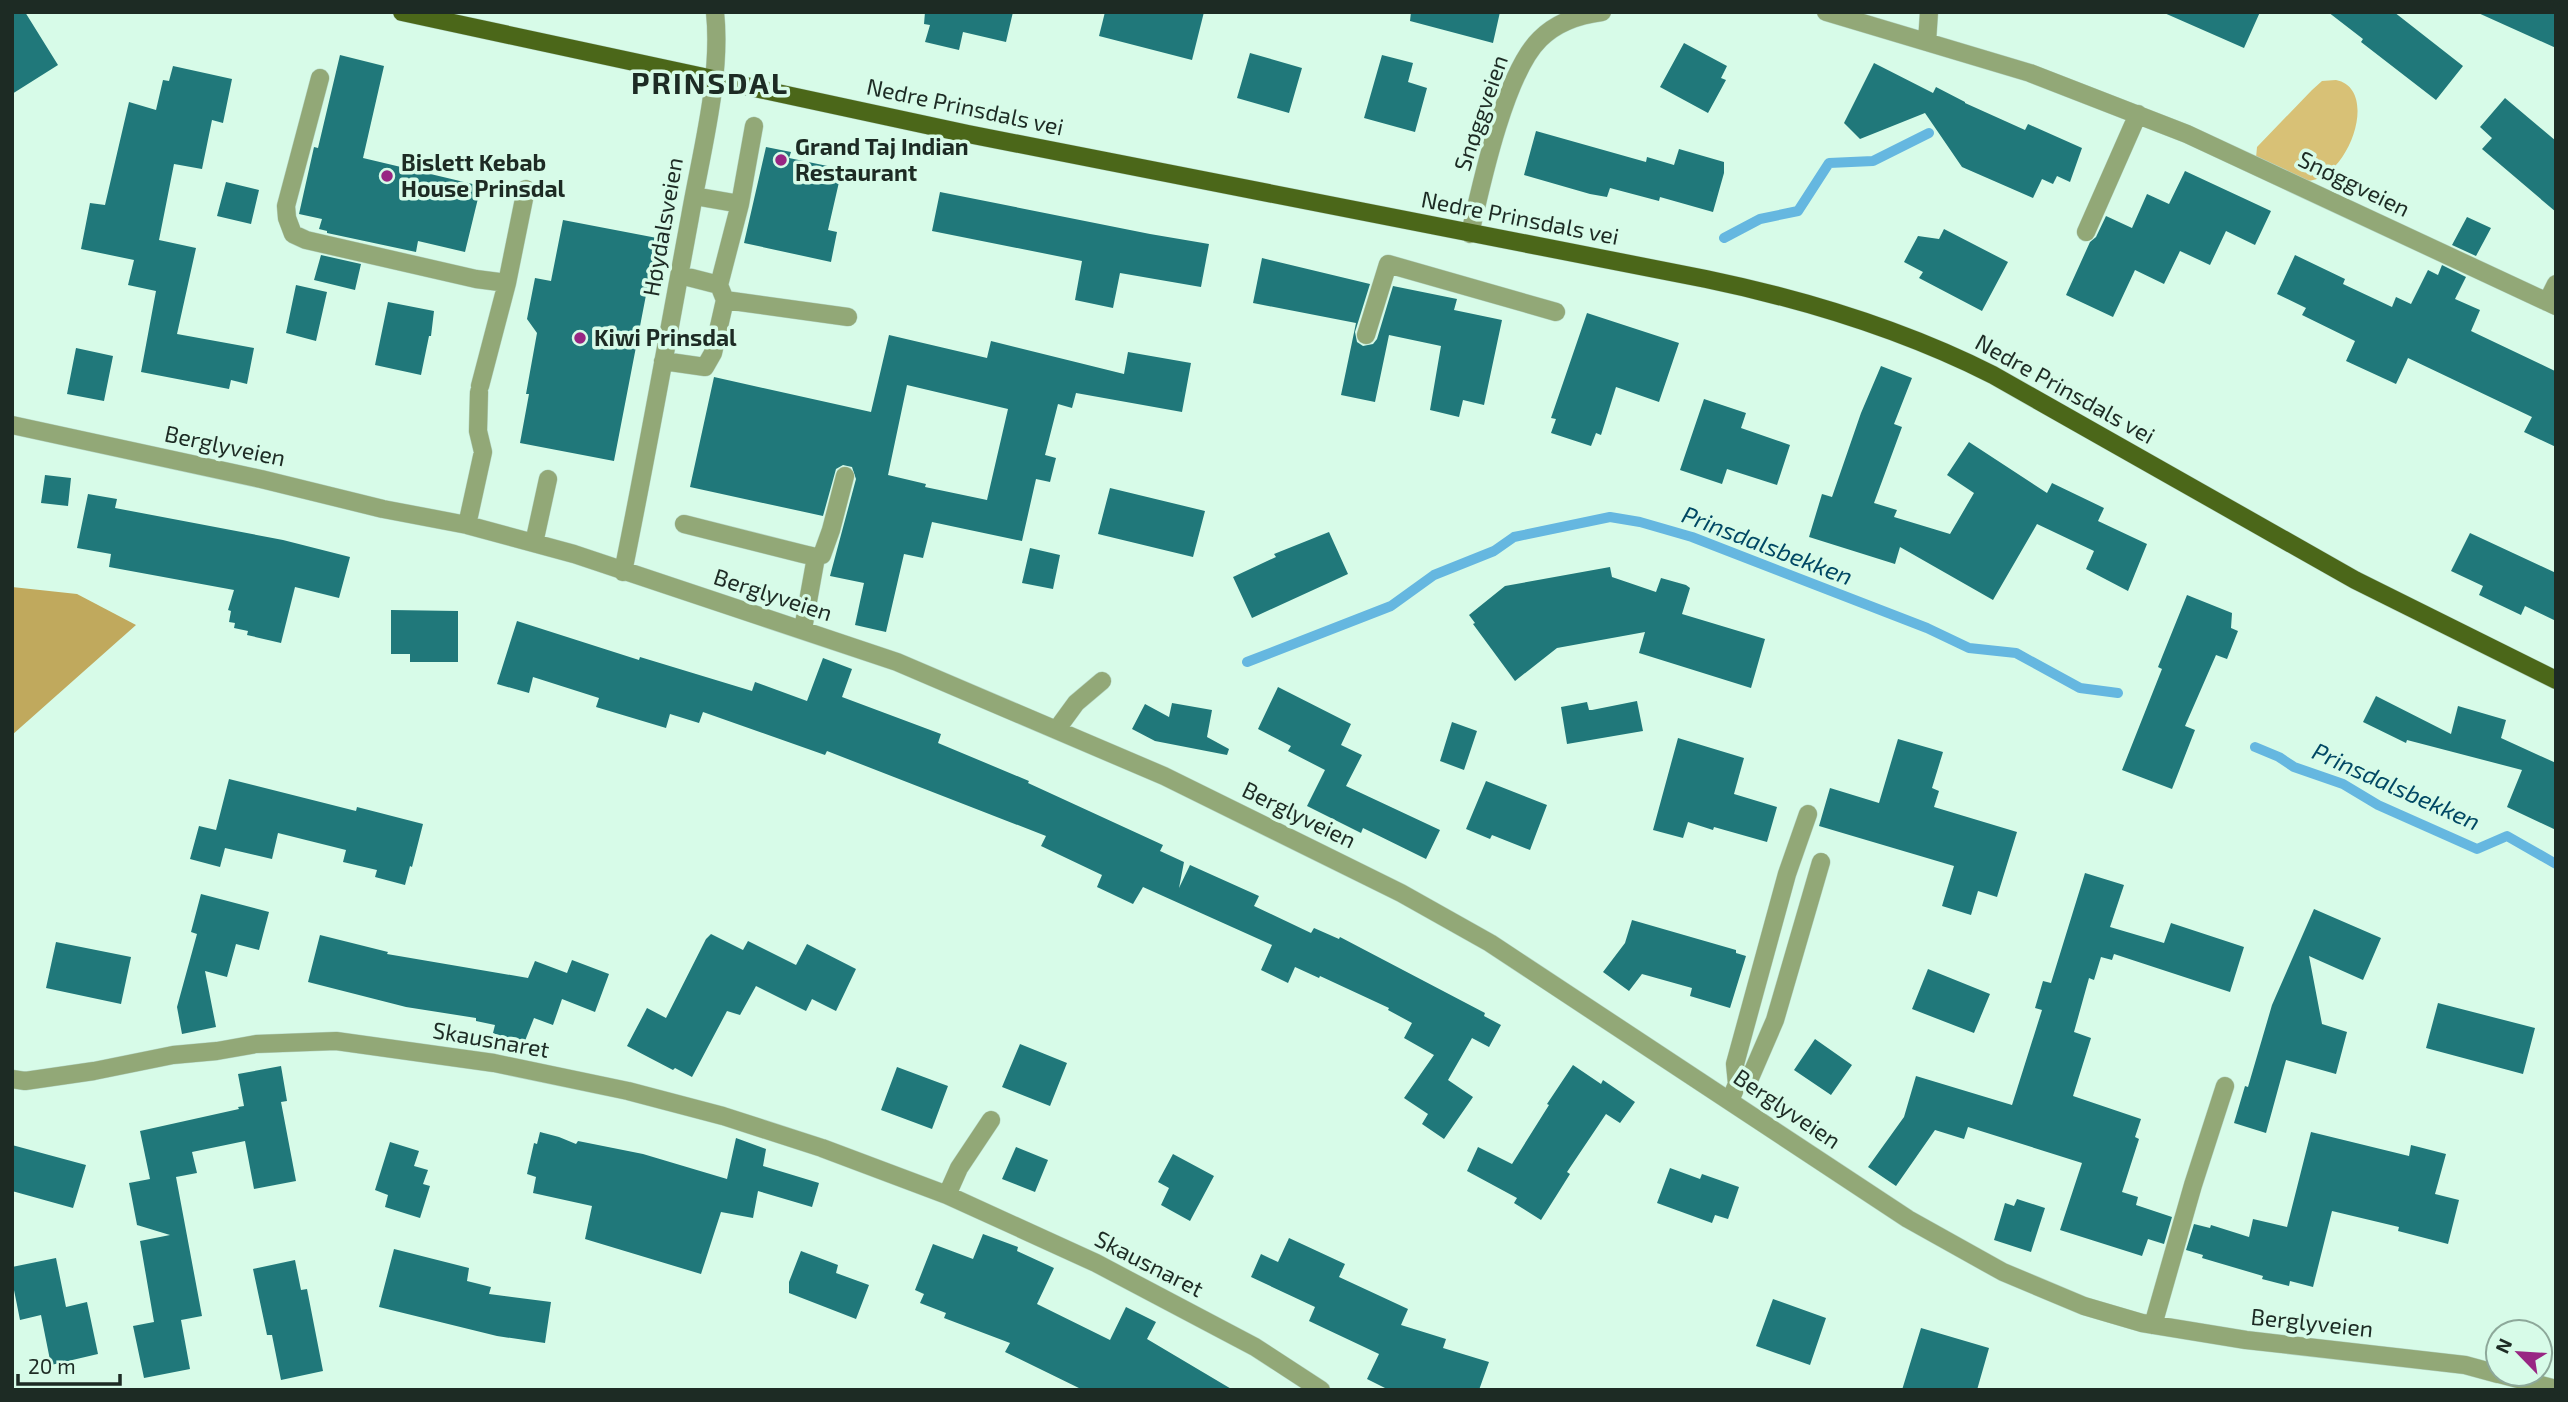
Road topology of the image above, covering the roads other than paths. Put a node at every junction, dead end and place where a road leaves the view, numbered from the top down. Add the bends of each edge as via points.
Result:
1 (402, 12) edge
2 (715, 12) edge
3 (1602, 12) edge
4 (1826, 12) edge
5 (1928, 12) edge
6 (1927, 41) junction
7 (320, 78) dead end
8 (713, 80) junction
9 (2138, 114) junction
10 (754, 126) dead end
11 (526, 189) dead end
12 (694, 196) junction
13 (740, 204) junction
14 (2086, 232) dead end
15 (1470, 234) junction
16 (680, 275) junction
17 (508, 283) junction
18 (2556, 284) edge
19 (722, 292) junction
20 (2551, 304) edge
21 (1556, 312) dead end
22 (848, 317) dead end
23 (1366, 335) dead end
24 (663, 361) junction
25 (12, 425) edge
26 (845, 476) dead end
27 (548, 479) dead end
28 (684, 524) dead end
29 (467, 525) junction
30 (534, 543) junction
31 (816, 556) junction
32 (623, 572) junction
33 (803, 629) junction
34 (2556, 680) edge
35 (1102, 681) dead end
36 (1057, 729) junction
37 (1808, 814) dead end
38 (1821, 862) dead end
39 (12, 1079) edge
40 (2225, 1086) dead end
41 (1733, 1092) junction
42 (991, 1120) dead end
43 (947, 1195) junction
44 (2153, 1325) junction
45 (2484, 1370) edge
46 (1321, 1390) edge

1 - 8 main road, Nedre Prinsdals vei
2 - 8 street, Høydalsveien
3 - 15 street, Snøggveien via 1559,24 1525,57 1512,84
4 - 6 street, Snøggveien
5 - 6 street
6 - 9 street, Snøggveien
7 - 17 street via 285,206 293,234
8 - 12 street, Høydalsveien
8 - 15 main road, Nedre Prinsdals vei
9 - 14 street
9 - 20 street, Snøggveien
10 - 13 street
11 - 17 street
12 - 13 street
12 - 16 street, Høydalsveien
13 - 19 street
15 - 34 main road, Nedre Prinsdals vei via 1787,298 1868,321 1938,348 2356,580
16 - 19 street
16 - 24 street, Høydalsveien
17 - 29 street via 480,389 478,431 483,452
18 - 20 street, Snøggveien
19 - 22 street
19 - 24 street via 713,354 705,367
21 - 23 street via 1388,264
24 - 32 street, Høydalsveien
25 - 29 street, Berglyveien
26 - 31 street via 825,550
27 - 30 street
28 - 31 street
29 - 30 street, Berglyveien
30 - 32 street, Berglyveien
31 - 33 street
32 - 33 street, Berglyveien
33 - 36 street, Berglyveien via 897,662
35 - 36 street via 1076,703
36 - 41 street, Berglyveien via 1401,892
37 - 41 street via 1735,1064
38 - 41 street via 1775,1020 1750,1078
39 - 43 street, Skausnaret via 25,1081 256,1044 336,1041 494,1063 628,1091 822,1148
40 - 44 street
41 - 44 street, Berglyveien via 1908,1219 1961,1251 2084,1306
42 - 43 street
43 - 46 street, Skausnaret via 1096,1263 1255,1347
44 - 45 street, Berglyveien

